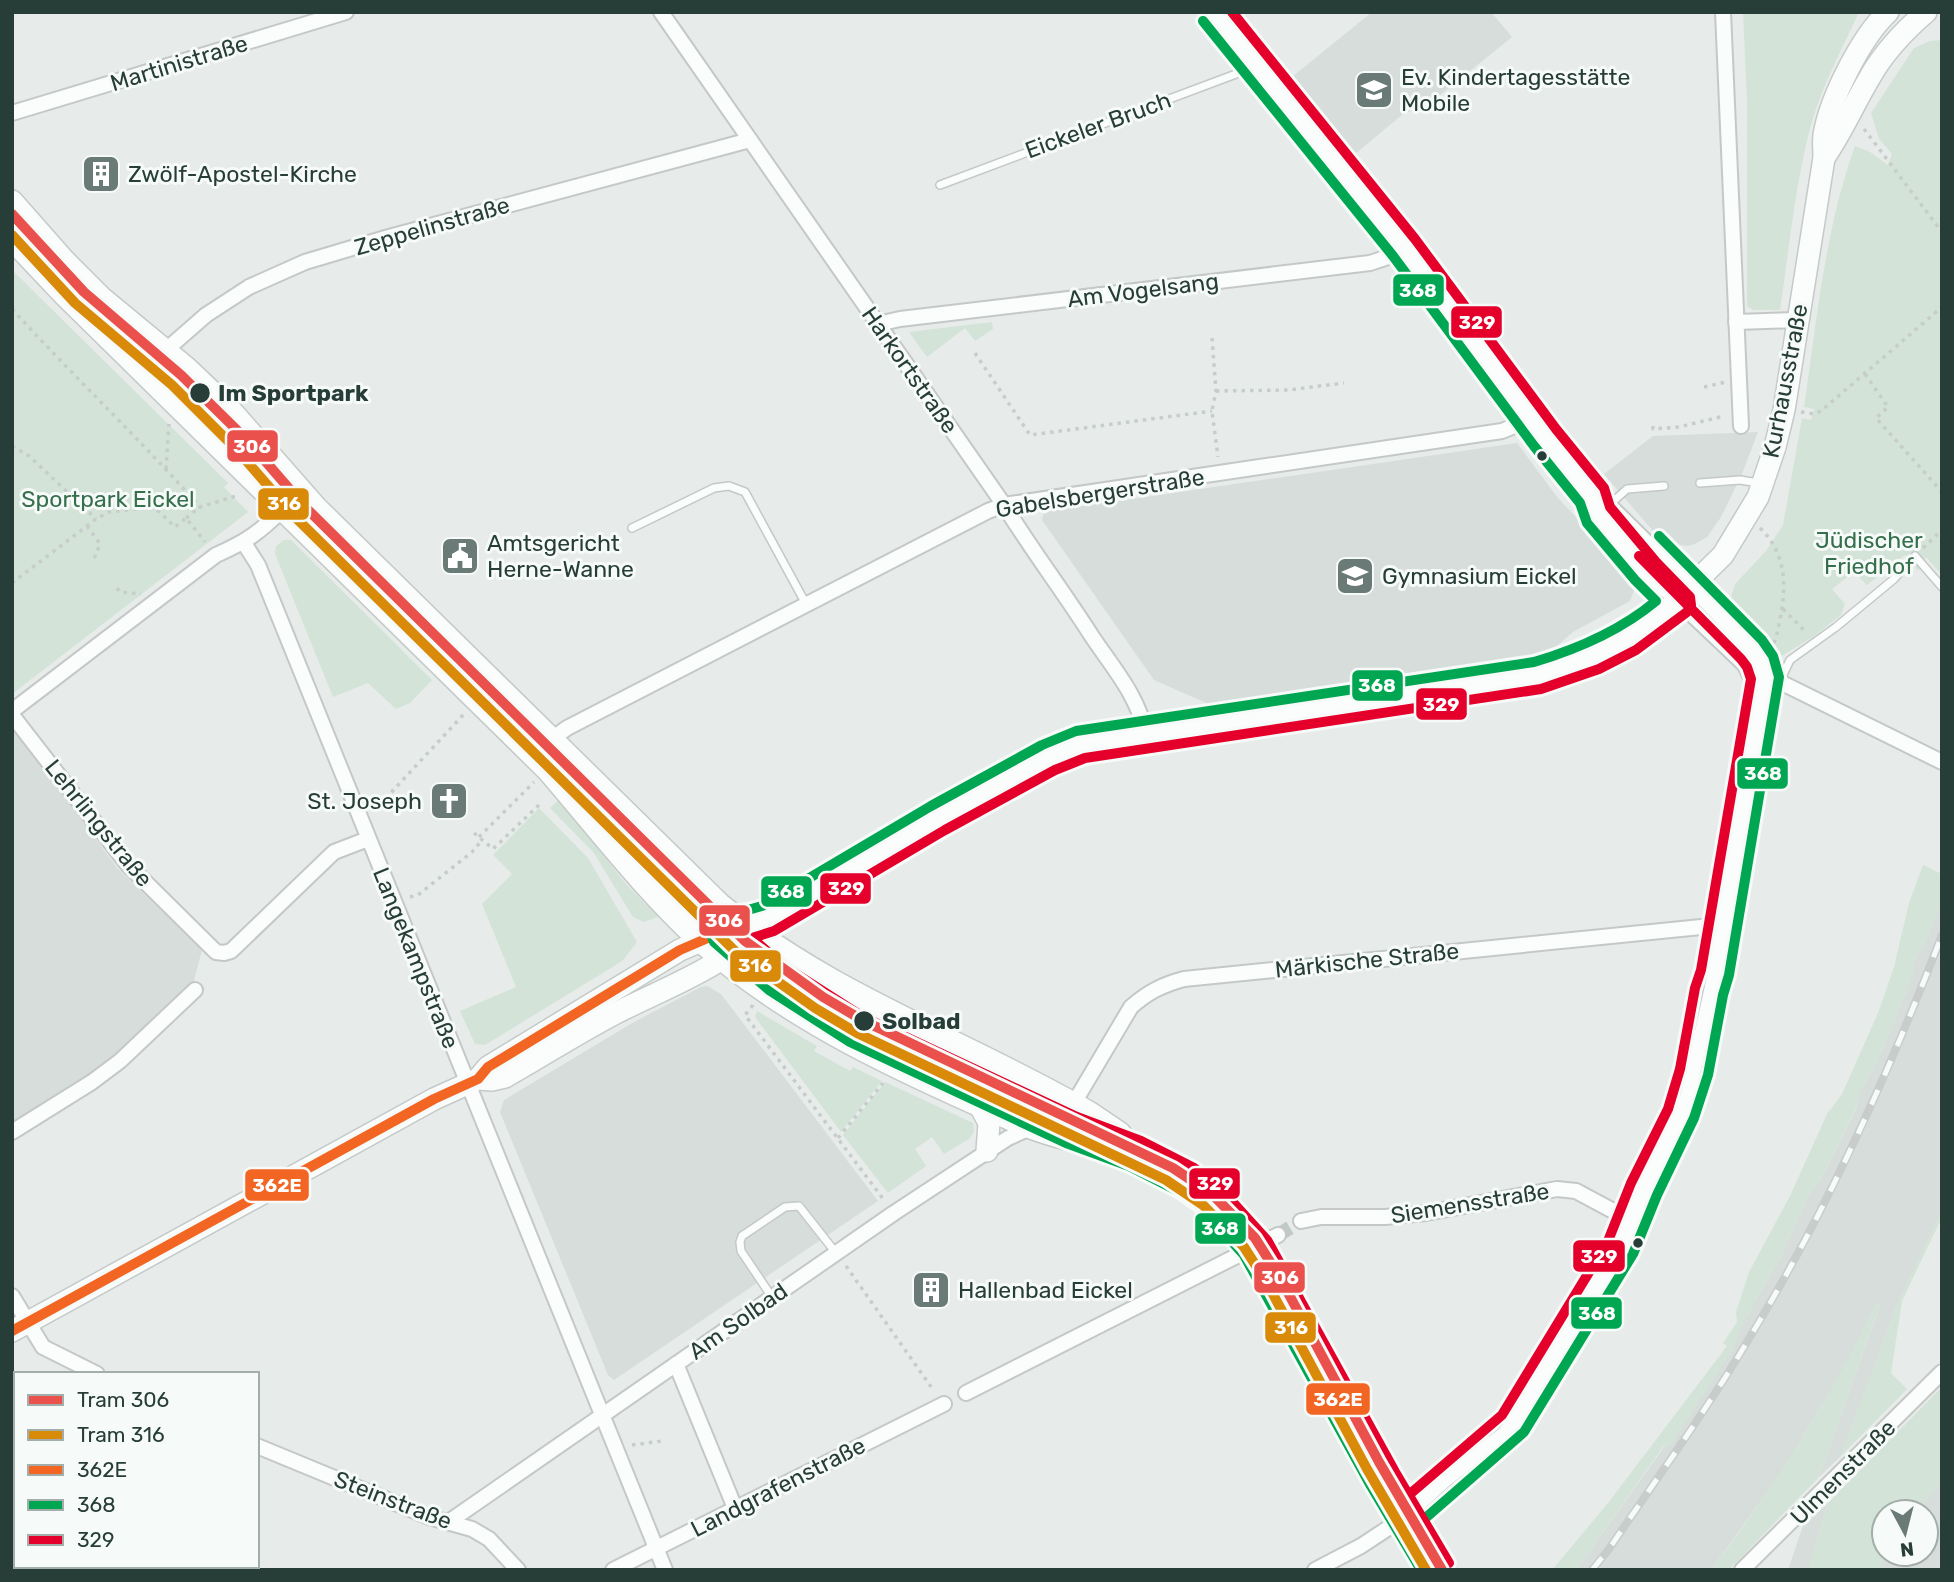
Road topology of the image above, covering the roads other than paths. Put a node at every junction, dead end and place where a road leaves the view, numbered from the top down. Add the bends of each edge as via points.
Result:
1 (346, 12) edge
2 (662, 12) edge
3 (1214, 12) edge
4 (1723, 12) edge
5 (1926, 12) edge
6 (1886, 13) edge
7 (1255, 62) junction
8 (12, 113) edge
9 (750, 140) junction
10 (1824, 158) junction
11 (940, 185) dead end
12 (12, 201) edge
13 (12, 240) edge
14 (1404, 247) junction
15 (1797, 320) junction
16 (1736, 322) junction
17 (878, 324) junction
18 (164, 349) junction
19 (142, 371) junction
20 (1531, 419) junction
21 (1741, 420) road end
22 (1700, 483) dead end
23 (1763, 484) junction
24 (1664, 486) dead end
25 (301, 491) junction
26 (1004, 505) junction
27 (283, 509) junction
28 (1604, 509) junction
29 (632, 528) dead end
30 (244, 542) junction
31 (1692, 587) junction
32 (1942, 587) edge
33 (1677, 602) junction
34 (807, 605) junction
35 (1759, 678) junction
36 (1780, 682) junction
37 (12, 713) edge
38 (1146, 734) junction
39 (552, 739) junction
40 (1942, 762) edge
41 (368, 839) junction
42 (1721, 925) junction
43 (744, 932) junction
44 (699, 940) junction
45 (721, 959) junction
46 (195, 990) dead end
47 (473, 1082) junction
48 (1074, 1103) junction
49 (980, 1106) junction
50 (1030, 1128) junction
51 (12, 1132) edge
52 (987, 1152) junction
53 (1135, 1153) junction
54 (1301, 1221) tunnel mouth
55 (1632, 1221) junction
56 (1278, 1235) tunnel mouth
57 (1255, 1247) junction
58 (836, 1253) junction
59 (12, 1296) edge
60 (773, 1298) junction
61 (20, 1327) edge
62 (676, 1364) junction
63 (1942, 1371) edge
64 (93, 1372) edge
65 (966, 1392) dead end
66 (944, 1404) road end
67 (602, 1416) junction
68 (259, 1447) edge
69 (736, 1508) junction
70 (1405, 1517) junction
71 (450, 1521) junction
72 (656, 1548) junction
73 (518, 1570) edge
74 (613, 1570) edge
75 (665, 1570) edge
76 (1315, 1570) edge
77 (1437, 1570) edge
78 (1742, 1570) edge

1 - 8 street, Martinistraße
2 - 9 street, Harkortstraße
3 - 7 street
4 - 16 street
5 - 10 street, Kurhausstraße via 1889,49
6 - 10 street, Kurhausstraße via 1839,93 1824,137
7 - 11 lane, Eickeler Bruch via 1236,74
7 - 14 street
9 - 17 street, Harkortstraße
9 - 18 street, Zeppelinstraße via 305,262 249,287
10 - 15 street, Kurhausstraße
12 - 18 street via 101,297
13 - 19 street
14 - 17 street, Am Vogelsang via 1370,263
14 - 20 street
15 - 16 street
15 - 23 street, Kurhausstraße via 1784,410
16 - 21 street
17 - 26 street, Harkortstraße
18 - 19 street, Zeppelinstraße
18 - 25 street via 229,408
19 - 27 street
20 - 26 street, Gabelsbergerstraße via 1502,431
20 - 28 street
22 - 23 lane via 1740,480
23 - 31 street, Kurhausstraße via 1723,555
24 - 28 lane via 1627,489
25 - 27 street
25 - 39 street
26 - 34 street, Gabelsbergerstraße
26 - 38 street, Harkortstraße via 1129,690
27 - 30 street
27 - 44 street via 547,770
28 - 31 street
28 - 33 street via 1646,571
29 - 34 lane via 714,488 729,486 745,492
30 - 37 street via 216,555
30 - 41 street, Langekampstraße via 258,565
31 - 33 street, Kurhausstraße
31 - 35 street via 1752,650 1760,661
32 - 36 lane via 1915,556 1894,579 1790,660
33 - 35 street
33 - 38 street, Kurhausstraße via 1608,651 1537,676
34 - 39 street, Gabelsbergerstraße
35 - 36 street
35 - 42 street via 1760,697
36 - 40 street
37 - 41 street, Lehrlingstraße via 128,865 216,952 231,951 334,852
38 - 43 street, Kurhausstraße via 1080,744 1049,757
39 - 43 street
41 - 47 street, Langekampstraße
42 - 48 street, Märkische Straße via 1160,985 1132,1007
42 - 55 street via 1688,1095
43 - 44 street, Kurhausstraße
43 - 45 street, Kurhausstraße
43 - 48 street
43 - 53 lane via 823,998
44 - 45 street
44 - 47 street, Kurhausstraße via 488,1067
45 - 47 street, Kurhausstraße via 505,1077
45 - 49 street via 801,1014 896,1067
46 - 51 street via 92,1083
47 - 61 street, Kurhausstraße via 434,1098
47 - 67 street, Langekampstraße
48 - 53 street via 1120,1133
49 - 50 street
49 - 52 street via 989,1123
50 - 52 street, Am Solbad
50 - 53 street
52 - 58 street, Am Solbad
53 - 57 street via 1210,1197
54 - 55 street, Siemensstraße via 1426,1213 1557,1189 1576,1191
55 - 70 street via 1621,1247 1513,1424
56 - 57 street
57 - 65 street
57 - 70 street
58 - 60 street, Am Solbad
58 - 60 lane via 799,1206 785,1207 742,1236 741,1251
59 - 61 street
60 - 62 street, Am Solbad
61 - 64 street via 43,1347
62 - 67 street, Am Solbad
62 - 69 street
63 - 78 street, Ulmenstraße
66 - 69 street, Landgrafenstraße
67 - 71 street, Am Solbad
67 - 72 street, Langekampstraße
68 - 71 street, Steinstraße via 429,1517
69 - 72 street, Landgrafenstraße
70 - 76 street
70 - 77 street
71 - 73 street, Steinstraße via 489,1539
72 - 74 street, Landgrafenstraße
72 - 75 street, Langekampstraße

